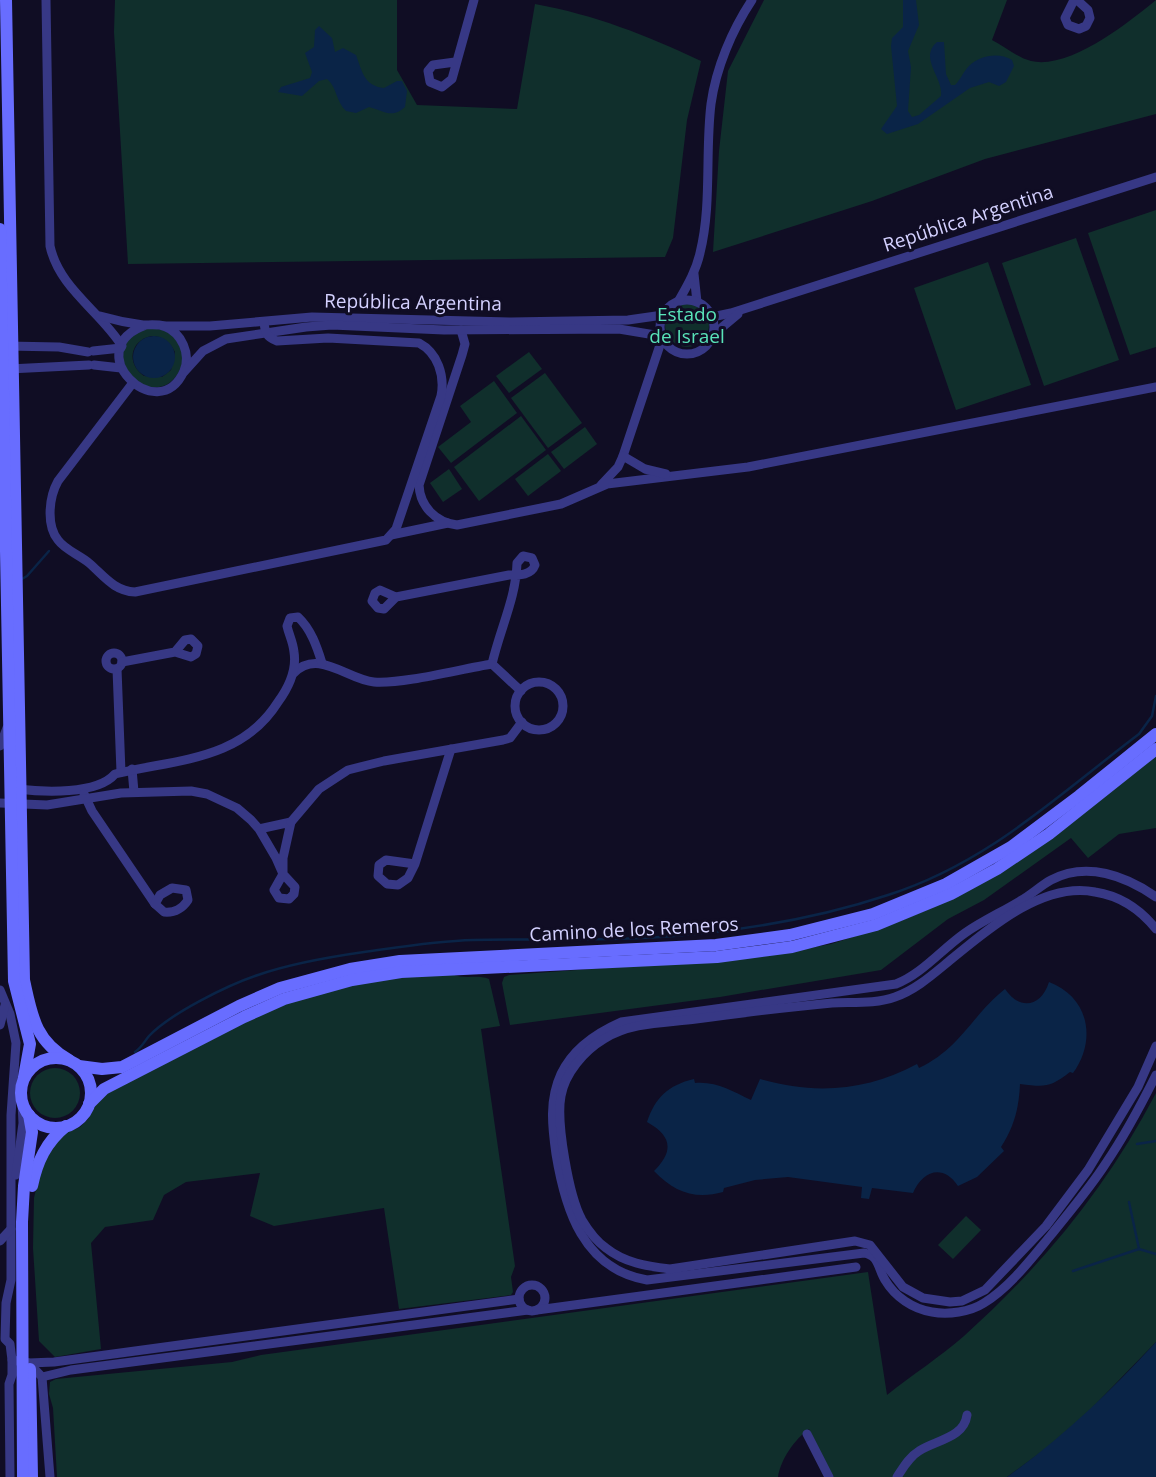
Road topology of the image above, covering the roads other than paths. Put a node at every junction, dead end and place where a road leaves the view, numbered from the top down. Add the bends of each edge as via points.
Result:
1 (6, 0) edge
2 (46, 0) edge
3 (474, 0) edge
4 (739, 0) edge
5 (751, 2) edge
6 (455, 62) dead end
7 (1156, 177) edge
8 (0, 229) edge
9 (694, 272) junction
10 (678, 302) junction
11 (697, 302) junction
12 (751, 306) junction
13 (663, 315) junction
14 (98, 316) junction
15 (712, 317) junction
16 (324, 321) junction
17 (264, 322) junction
18 (146, 325) junction
19 (444, 325) junction
20 (163, 326) junction
21 (569, 326) junction
22 (461, 330) junction
23 (265, 332) junction
24 (714, 335) junction
25 (662, 337) junction
26 (8, 346) junction
27 (59, 347) junction
28 (121, 347) junction
29 (88, 352) junction
30 (88, 365) junction
31 (60, 366) junction
32 (121, 368) junction
33 (184, 372) junction
34 (7, 376) edge
35 (132, 384) junction
36 (1156, 387) edge
37 (623, 456) junction
38 (678, 476) junction
39 (598, 488) junction
40 (448, 523) junction
41 (391, 535) junction
42 (396, 597) dead end
43 (7, 604) junction
44 (0, 621) edge
45 (4, 648) edge
46 (175, 652) dead end
47 (321, 663) junction
48 (492, 664) junction
49 (294, 673) junction
50 (521, 691) junction
51 (10, 720) junction
52 (522, 722) junction
53 (1156, 734) edge
54 (0, 746) edge
55 (1156, 749) edge
56 (452, 750) junction
57 (132, 769) junction
58 (121, 772) junction
59 (106, 782) junction
60 (16, 789) junction
61 (84, 792) junction
62 (134, 792) junction
63 (108, 794) junction
64 (11, 804) edge
65 (290, 822) junction
66 (259, 829) junction
67 (415, 864) dead end
68 (6, 865) edge
69 (1092, 872) junction
70 (1112, 874) junction
71 (1091, 891) junction
72 (1106, 894) junction
73 (1156, 897) edge
74 (155, 904) dead end
75 (1156, 929) edge
76 (0, 990) edge
77 (6, 1003) junction
78 (0, 1025) edge
79 (1156, 1046) edge
80 (74, 1063) junction
81 (1156, 1075) edge
82 (24, 1077) junction
83 (89, 1104) junction
84 (25, 1109) junction
85 (66, 1126) junction
86 (12, 1187) junction
87 (11, 1229) junction
88 (0, 1241) edge
89 (613, 1252) junction
90 (0, 1259) edge
91 (605, 1261) junction
92 (637, 1264) junction
93 (10, 1267) junction
94 (856, 1268) dead end
95 (630, 1277) junction
96 (519, 1299) junction
97 (533, 1310) junction
98 (313, 1327) junction
99 (314, 1338) junction
100 (146, 1355) junction
101 (21, 1361) junction
102 (12, 1375) junction
103 (41, 1377) junction
104 (22, 1390) junction
105 (967, 1415) dead end
106 (807, 1434) dead end
107 (10, 1477) edge
108 (23, 1477) edge
109 (32, 1477) edge
110 (50, 1477) edge
111 (829, 1477) edge
112 (897, 1477) edge

1 - 26 main road
2 - 14 street via 50,246 55,266
3 - 6 street
4 - 5 street
5 - 9 street via 729,45 712,102 704,225
7 - 12 street, República Argentina
8 - 26 main road
9 - 10 street
9 - 11 street
10 - 11 street
10 - 13 street
11 - 15 street
12 - 15 street, República Argentina
12 - 24 street, República Argentina
13 - 21 street, República Argentina
13 - 25 street
14 - 18 street
14 - 28 street
15 - 24 street
16 - 17 street, República Argentina
16 - 19 street, República Argentina
16 - 23 street, República Argentina
17 - 20 street, República Argentina
17 - 23 street
18 - 20 street
18 - 28 street via 131,332
19 - 21 street, República Argentina
19 - 22 street, República Argentina
20 - 33 street via 183,344
21 - 22 street, República Argentina
21 - 25 street, República Argentina
22 - 40 street via 465,344 419,485 422,502
23 - 33 street, República Argentina via 216,343
23 - 41 street via 277,341 328,338 419,343 435,359 443,380 441,396
24 - 25 street via 708,346 692,355 675,352
25 - 37 street
26 - 27 street
26 - 34 main road
27 - 29 street
27 - 31 street
28 - 29 street
28 - 32 street
29 - 30 street
30 - 31 street
30 - 32 street
31 - 34 street
32 - 35 street
33 - 35 street via 161,390
34 - 43 main road
34 - 60 main road
35 - 41 street via 58,481 51,505 58,541 118,589 135,592 378,543
36 - 38 street via 748,467
37 - 38 street via 645,470
37 - 39 street
38 - 39 street via 614,482
39 - 40 street via 561,504
40 - 41 street
42 - 48 street via 517,575
43 - 44 street
43 - 45 main road
45 - 51 main road
46 - 58 street via 120,666
47 - 48 street via 374,682
47 - 49 street
47 - 49 street via 305,625 294,616 286,626 295,652
48 - 50 street
49 - 57 street via 270,715 242,740 224,750
50 - 52 street via 516,710
50 - 52 street via 533,683 547,684 558,692 563,705 559,719 548,728 534,729
51 - 54 street
51 - 60 main road
52 - 56 street via 510,738
53 - 80 main road, Camino de los Remeros via 1011,846 946,884 873,914 790,935 716,945 373,964 280,988 122,1067 102,1069
55 - 83 main road, Camino de los Remeros via 1017,856 951,894 876,925 792,947 743,954 401,972 352,980 284,999 244,1017 104,1088
56 - 65 street via 348,770 319,789
56 - 67 street
57 - 58 street
57 - 62 street
58 - 59 street
59 - 61 street
59 - 63 street
60 - 61 street
60 - 64 main road
61 - 63 street
61 - 64 street via 47,805
61 - 74 street
62 - 63 street
62 - 66 street via 207,794 237,808
64 - 68 main road
64 - 80 main road via 30,1008 45,1042
65 - 66 street
65 - 66 street via 283,874
68 - 82 main road via 14,981 30,1044
69 - 70 street
69 - 71 street via 1097,880
69 - 91 street via 1053,879 965,933 896,984 631,1019 582,1045 561,1074 551,1125 569,1210 580,1233
70 - 72 street via 1103,881
70 - 73 street
71 - 72 street
71 - 89 street via 1059,892 1029,904 910,991 888,1000 792,1006 631,1027 596,1044 568,1077 559,1123 574,1202 591,1233
72 - 75 street via 1133,906
76 - 77 street
77 - 78 street
77 - 86 street via 16,1043 10,1115
79 - 92 street via 1138,1087 1088,1170 1046,1226 985,1290 962,1301 923,1298 903,1287 870,1245 855,1241 670,1269
80 - 82 main road via 59,1058 39,1062
80 - 83 main road via 90,1083
81 - 95 street via 1095,1180 1026,1265 977,1307 946,1313 913,1306 886,1282 871,1254 864,1253 647,1280
82 - 84 main road
83 - 85 main road via 84,1114
84 - 85 main road via 46,1126
84 - 86 street
84 - 101 main road via 32,1132 23,1185
85 - 101 main road via 47,1144 30,1197
86 - 87 street
87 - 88 street
87 - 93 street
89 - 91 street
89 - 92 street
90 - 93 street
91 - 95 street
92 - 95 street
93 - 101 street via 5,1339
94 - 97 street
96 - 97 street
96 - 97 street via 525,1287 541,1288 545,1300
96 - 98 street
97 - 99 street
98 - 99 street
98 - 100 street
99 - 100 street
100 - 101 street
100 - 103 street
101 - 102 street
101 - 103 street
101 - 104 main road
101 - 109 main road
102 - 104 street
102 - 107 street
103 - 110 street
104 - 108 main road
105 - 112 street via 957,1433 916,1452
106 - 111 street

